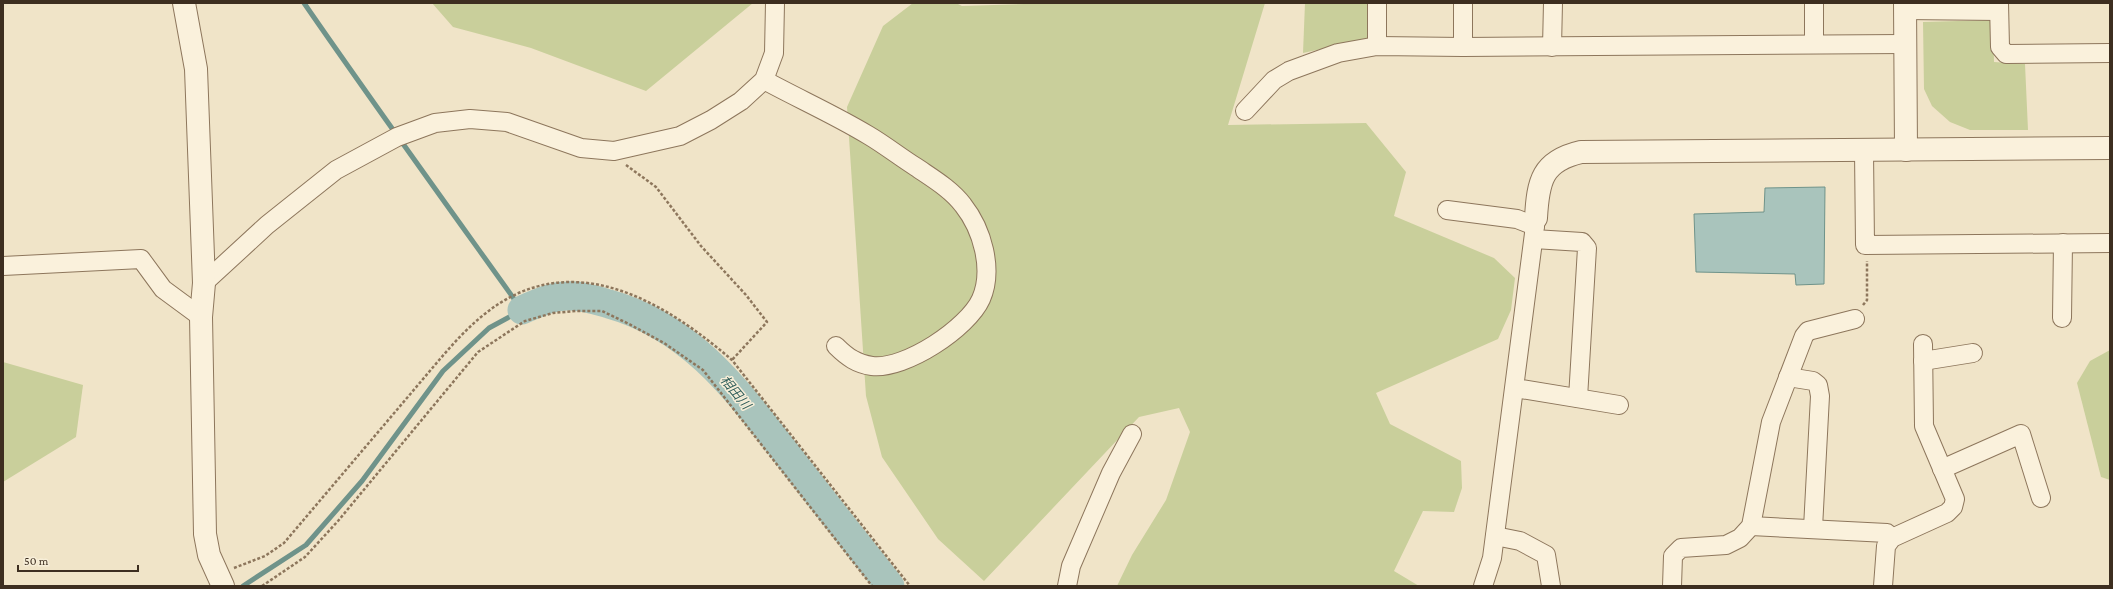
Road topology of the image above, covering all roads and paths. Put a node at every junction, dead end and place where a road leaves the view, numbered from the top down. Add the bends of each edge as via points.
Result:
1 (184, 3) edge
2 (775, 3) edge
3 (1377, 3) edge
4 (1464, 3) edge
5 (1553, 3) edge
6 (1814, 3) edge
7 (1905, 7) edge
8 (1999, 7) edge
9 (1814, 44) junction
10 (1906, 44) junction
11 (1377, 46) junction
12 (1463, 47) junction
13 (1552, 47) junction
14 (2110, 53) edge
15 (764, 80) junction
16 (1245, 111) dead end
17 (2110, 148) edge
18 (618, 150) junction
19 (1906, 150) junction
20 (1864, 151) junction
21 (1447, 210) dead end
22 (1535, 228) junction
23 (2063, 243) junction
24 (2110, 243) edge
25 (1868, 245) junction
26 (3, 266) edge
27 (204, 284) junction
28 (201, 318) junction
29 (2062, 318) dead end
30 (1855, 319) joint
31 (836, 346) dead end
32 (1973, 353) dead end
33 (732, 360) junction
34 (1788, 377) junction
35 (1515, 388) junction
36 (1578, 398) junction
37 (1618, 405) dead end
38 (1132, 434) dead end
39 (1942, 469) junction
40 (2041, 498) dead end
41 (1751, 526) junction
42 (1813, 528) junction
43 (1495, 536) junction
44 (1892, 538) junction
45 (220, 581) edge
46 (262, 586) edge
47 (872, 586) edge
48 (910, 586) edge
49 (1067, 586) edge
50 (1483, 586) edge
51 (1550, 586) edge
52 (1672, 586) edge
53 (1883, 586) edge

1 - 27 street via 196,69
2 - 15 street via 774,54
3 - 11 street
4 - 12 street
5 - 13 street
6 - 9 street
7 - 8 street
7 - 10 street
8 - 14 street via 2000,47 2006,54
9 - 10 street
9 - 13 street
10 - 19 street
11 - 12 street
11 - 16 street via 1338,52 1289,71 1274,80
12 - 13 street
15 - 18 street via 741,101 680,136
15 - 31 street via 868,135 944,186 963,204 970,215 984,251 986,274 982,297 966,319 930,348 899,363 873,366 851,360
17 - 19 street
18 - 27 street via 581,148 507,122 470,119 435,123 397,137 336,170 267,225
18 - 33 path via 627,166 656,187 701,246 746,294 767,322
19 - 20 street
20 - 22 street via 1580,152 1563,156 1544,174 1537,193
20 - 25 street via 1865,245
21 - 22 street via 1517,220
22 - 35 street
22 - 36 street via 1582,242 1587,248
23 - 24 street
23 - 25 street
23 - 29 street
25 - 30 path via 1866,300
26 - 28 street via 141,259 163,289
27 - 28 street
28 - 45 street via 205,534 209,556
30 - 34 street via 1808,331
32 - 39 street via 1923,352 1924,426
33 - 45 path via 700,333 663,309 625,291 578,282 551,284 521,292 485,313 462,333 284,543
33 - 48 path
34 - 41 street via 1771,422
34 - 42 street via 1813,381 1818,385 1820,396
35 - 36 street
35 - 43 street
36 - 37 street
38 - 49 street via 1111,473 1071,566
39 - 40 street via 2021,434
39 - 44 street via 1955,499 1953,507 1947,513
41 - 42 street
41 - 52 street via 1740,538 1726,545 1681,548 1673,556
42 - 44 street via 1887,533
43 - 50 street via 1492,558
43 - 51 street via 1520,541 1546,556
44 - 53 street via 1886,546
46 - 47 path via 305,557 333,527 478,352 525,321 553,313 576,311 602,311 664,343 703,370

